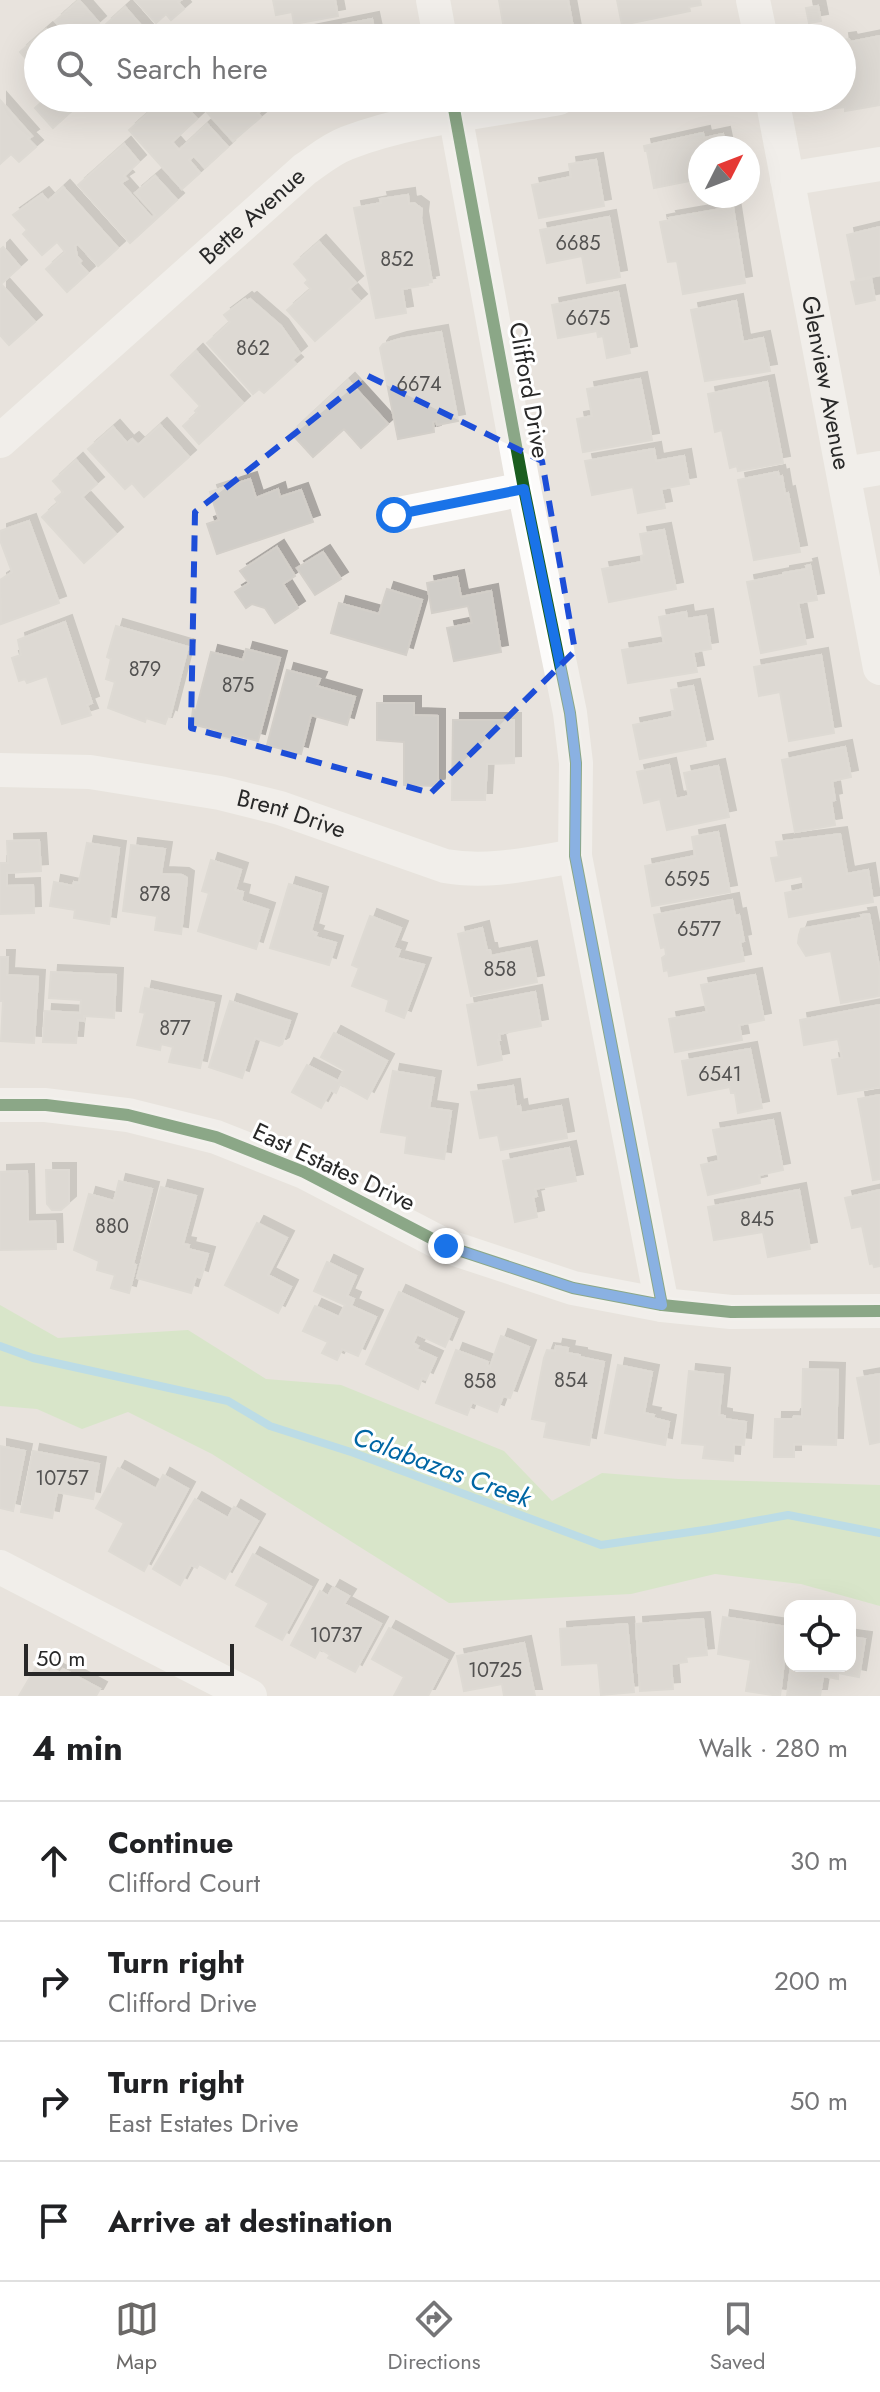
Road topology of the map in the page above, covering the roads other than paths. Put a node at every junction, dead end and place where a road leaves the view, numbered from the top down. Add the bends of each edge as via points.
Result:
1 (433, 0) edge
2 (753, 0) edge
3 (437, 24) edge
4 (758, 24) edge
5 (442, 112) edge
6 (455, 112) edge
7 (775, 112) edge
8 (880, 164) edge
9 (787, 179) junction
10 (0, 441) edge
11 (880, 468) edge
12 (844, 474) junction
13 (524, 489) junction
14 (394, 515) dead end
15 (880, 668) edge
16 (0, 770) edge
17 (575, 856) junction
18 (0, 1105) edge
19 (662, 1305) junction
20 (880, 1311) edge
21 (0, 1567) edge
22 (250, 1696) edge

1 - 3 street
2 - 4 street
5 - 10 street, Bette Avenue via 346,143 305,169
6 - 13 street, Clifford Drive
7 - 9 street, Glenview Avenue
8 - 9 street
9 - 12 street, Glenview Avenue
11 - 12 street
12 - 15 street, Glenview Avenue
13 - 14 street
13 - 17 street, Clifford Drive via 570,713 576,763
16 - 17 street, Brent Drive via 90,772 220,793 468,870
17 - 19 street, Clifford Drive
18 - 19 street, East Estates Drive via 128,1115 216,1137 304,1172 446,1246 573,1288
19 - 20 street, East Estates Drive via 731,1312
21 - 22 street

